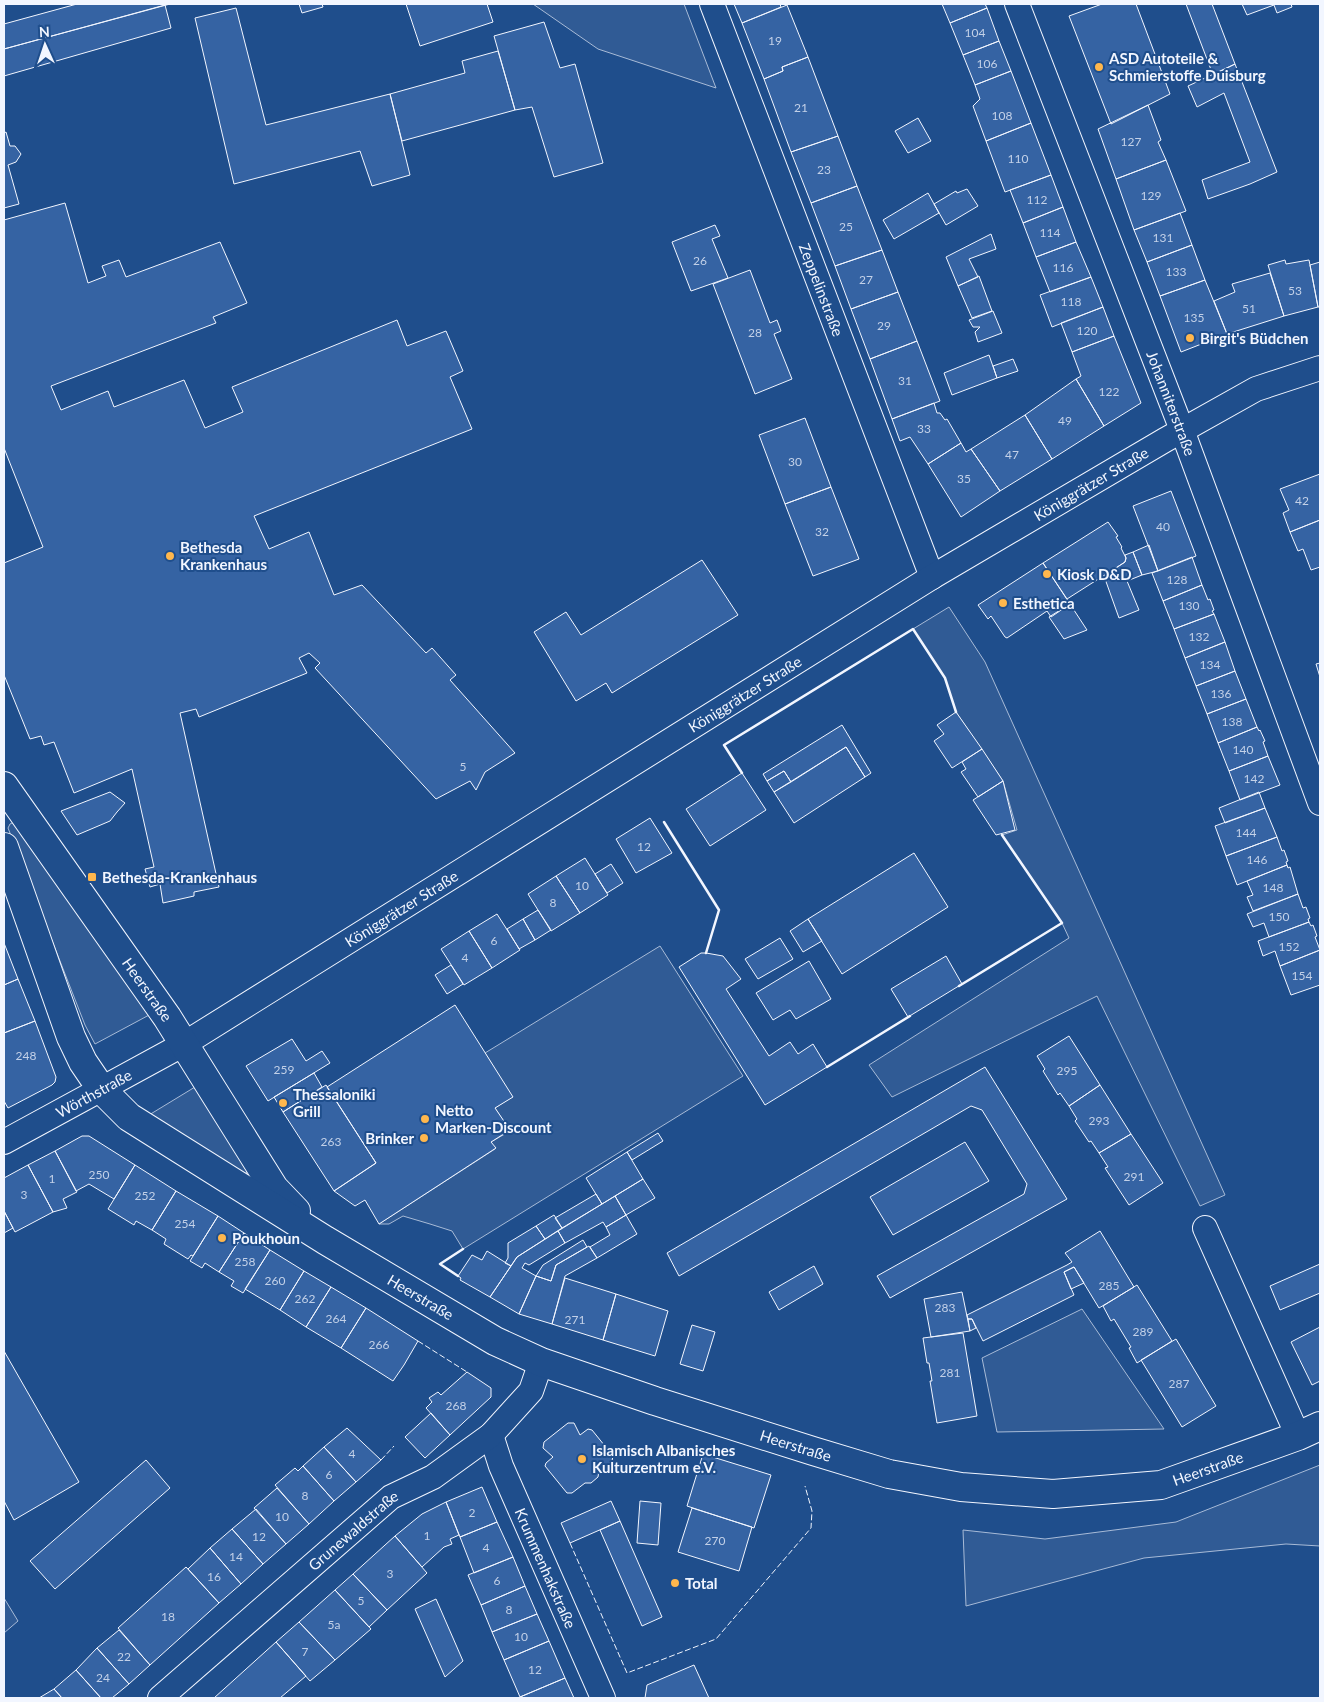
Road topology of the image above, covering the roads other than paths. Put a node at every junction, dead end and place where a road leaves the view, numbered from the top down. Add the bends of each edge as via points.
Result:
1 (712, 4) edge
2 (1017, 4) edge
3 (1320, 368) edge
4 (1182, 430) junction
5 (932, 577) junction
6 (4, 786) edge
7 (1320, 803) edge
8 (4, 847) edge
9 (184, 1044) junction
10 (102, 1090) junction
11 (4, 1142) edge
12 (1205, 1228) dead end
13 (325, 1240) junction
14 (541, 1362) junction
15 (1309, 1431) edge
16 (491, 1435) junction
17 (160, 1698) edge
18 (603, 1698) edge

1 - 5 street, Zeppelinstraße
2 - 4 street, Johanniterstraße
3 - 4 street, Königgrätzer Straße via 1256,389
4 - 5 street, Königgrätzer Straße
4 - 7 street, Johanniterstraße
5 - 9 street, Königgrätzer Straße
6 - 9 street, Heerstraße
8 - 10 street, Heerstraße via 71,1037
9 - 10 street, Wörthstraße
9 - 13 street, Heerstraße via 274,1188
10 - 11 street, Wörthstraße
10 - 13 street, Heerstraße via 129,1117
12 - 15 street, Heerstraße
13 - 14 street, Heerstraße via 495,1341
14 - 15 street, Heerstraße via 654,1401 889,1474 961,1487 1053,1494 1161,1485
14 - 16 street, Grunewaldstraße via 531,1391
16 - 17 street, Grunewaldstraße via 433,1477 391,1497
16 - 18 street, Krummenhakstraße via 501,1466

